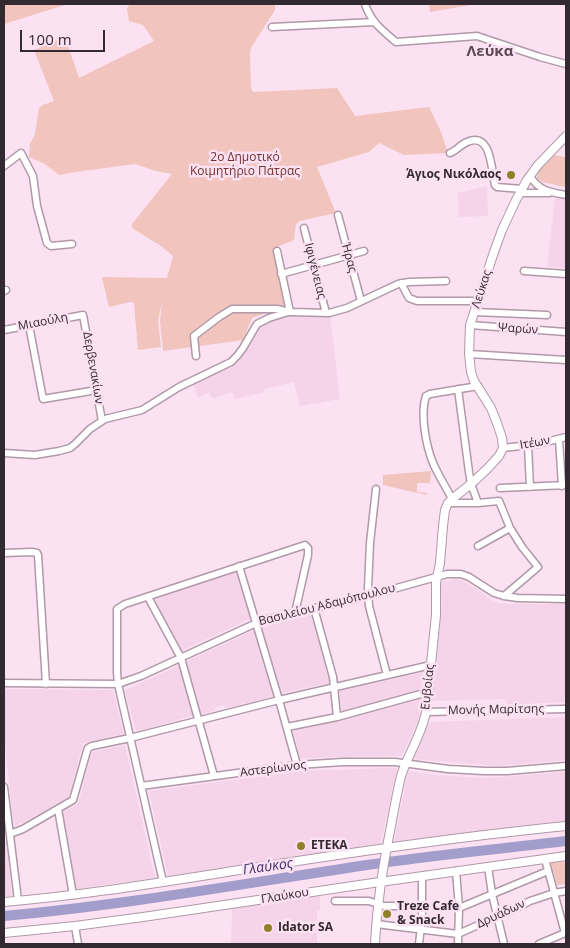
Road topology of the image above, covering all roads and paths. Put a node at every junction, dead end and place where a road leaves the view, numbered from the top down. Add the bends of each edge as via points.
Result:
1 (365, 4) edge
2 (374, 22) junction
3 (272, 27) dead end
4 (566, 64) edge
5 (566, 136) edge
6 (450, 153) dead end
7 (4, 166) edge
8 (530, 176) junction
9 (521, 191) junction
10 (553, 193) junction
11 (566, 195) edge
12 (338, 215) dead end
13 (304, 228) dead end
14 (72, 244) dead end
15 (277, 251) dead end
16 (364, 251) dead end
17 (348, 256) junction
18 (314, 266) junction
19 (524, 271) dead end
20 (281, 274) junction
21 (566, 274) edge
22 (446, 280) dead end
23 (401, 283) junction
24 (361, 301) junction
25 (478, 302) junction
26 (289, 312) junction
27 (474, 312) junction
28 (326, 313) junction
29 (83, 315) joint
30 (546, 315) dead end
31 (29, 325) junction
32 (470, 325) junction
33 (4, 330) edge
34 (566, 332) edge
35 (469, 354) junction
36 (196, 356) dead end
37 (566, 360) edge
38 (478, 386) junction
39 (458, 389) junction
40 (96, 390) junction
41 (102, 421) junction
42 (563, 438) edge
43 (528, 446) junction
44 (503, 448) junction
45 (4, 453) edge
46 (471, 484) junction
47 (564, 486) edge
48 (500, 488) dead end
49 (530, 488) junction
50 (376, 489) dead end
51 (450, 501) junction
52 (478, 503) junction
53 (510, 528) junction
54 (478, 546) dead end
55 (4, 553) edge
56 (239, 566) junction
57 (438, 576) junction
58 (148, 596) junction
59 (368, 596) junction
60 (504, 596) junction
61 (566, 599) edge
62 (314, 608) junction
63 (295, 613) junction
64 (256, 623) junction
65 (180, 658) junction
66 (430, 665) junction
67 (387, 675) junction
68 (4, 683) edge
69 (46, 684) junction
70 (118, 684) junction
71 (335, 687) junction
72 (428, 692) junction
73 (279, 700) junction
74 (566, 709) edge
75 (426, 712) junction
76 (337, 717) junction
77 (198, 720) junction
78 (287, 727) junction
79 (130, 738) junction
80 (405, 764) junction
81 (297, 766) junction
82 (566, 766) edge
83 (214, 776) junction
84 (141, 786) junction
85 (4, 787) edge
86 (5, 802) edge
87 (58, 809) junction
88 (566, 826) edge
89 (10, 834) junction
90 (385, 851) junction
91 (566, 856) edge
92 (545, 858) junction
93 (488, 866) junction
94 (456, 871) junction
95 (548, 871) junction
96 (422, 876) junction
97 (381, 879) junction
98 (163, 882) junction
99 (566, 891) edge
100 (554, 893) junction
101 (73, 894) junction
102 (492, 894) junction
103 (18, 900) junction
104 (335, 901) dead end
105 (4, 902) edge
106 (378, 905) junction
107 (422, 906) junction
108 (459, 908) junction
109 (498, 916) junction
110 (376, 924) junction
111 (75, 926) junction
112 (421, 930) junction
113 (4, 933) edge
114 (458, 934) junction
115 (78, 944) edge
116 (375, 944) edge
117 (419, 944) edge
118 (458, 944) edge
119 (504, 944) edge
120 (540, 944) edge

1 - 2 street
2 - 3 street
2 - 4 street via 396,42 477,36
5 - 8 main road, Λεύκας
6 - 9 street via 467,142 481,141 489,154 495,185
7 - 14 street via 21,153 33,176 47,243 51,246
8 - 9 main road, Λεύκας
8 - 10 street via 538,186
9 - 10 street
9 - 25 main road, Λεύκας via 502,230
10 - 11 street
12 - 17 street, Ήρας
13 - 18 street, Ιφιγένειας
15 - 20 street
16 - 17 street
17 - 18 street
17 - 24 street, Ήρας
18 - 20 street
18 - 28 street, Ιφιγένειας
19 - 21 street
20 - 26 street
22 - 23 street
23 - 24 street
23 - 25 street via 409,298 417,301
24 - 28 street
25 - 27 main road, Λεύκας
26 - 28 street
26 - 36 street via 232,309 194,336
26 - 41 street via 257,324 233,361 179,387 142,410
27 - 30 street
27 - 32 main road, Λεύκας
29 - 31 street, Μιαούλη
29 - 40 street, Δερβενακίων
31 - 33 street, Μιαούλη
31 - 40 street via 43,399
32 - 34 street, Ψαρών
32 - 35 main road, Λεύκας
35 - 37 street
35 - 38 main road, Λεύκας via 471,372
38 - 39 street
38 - 44 main road, Λεύκας via 491,408
39 - 46 street
39 - 51 street via 426,396 424,408 431,458
40 - 41 street, Δερβενακίων
41 - 45 street via 67,449 35,455
42 - 43 street, Ιτέων
42 - 47 street
43 - 44 street, Ιτέων
43 - 49 street
44 - 46 main road
46 - 51 main road
46 - 52 street
47 - 49 street
48 - 49 street
50 - 59 street
51 - 52 street
51 - 57 main road, Ευβοίας via 444,517
52 - 53 street via 499,501
53 - 54 street
53 - 60 street via 538,567
55 - 69 street via 32,552 38,555
56 - 58 street
56 - 63 street via 307,546 308,555
56 - 64 street
57 - 59 street, Βασιλείου Αδαμόπουλου
57 - 60 street, Βασιλείου Αδαμόπουλου via 461,574
57 - 66 main road, Ευβοίας
58 - 65 street
58 - 70 street via 117,609
59 - 62 street, Βασιλείου Αδαμόπουλου
59 - 67 street
60 - 61 street, Βασιλείου Αδαμόπουλου
62 - 63 street, Βασιλείου Αδαμόπουλου
62 - 71 street
63 - 64 street, Βασιλείου Αδαμόπουλου
64 - 65 street, Βασιλείου Αδαμόπουλου
64 - 73 street
65 - 70 street, Βασιλείου Αδαμόπουλου
65 - 77 street
66 - 67 street
66 - 72 main road, Ευβοίας
67 - 71 street
68 - 69 street, Βασιλείου Αδαμόπουλου
69 - 70 street, Βασιλείου Αδαμόπουλου
70 - 79 street
71 - 73 street
71 - 76 street
72 - 75 main road, Ευβοίας
72 - 76 street
73 - 77 street
73 - 78 street
74 - 75 street, Μονής Μαρίτσης
75 - 80 main road, Ευβοίας
76 - 78 street
77 - 79 street
77 - 83 street
78 - 81 street
79 - 84 street
79 - 87 street via 88,748 74,798
80 - 81 street, Αστερίωνος
80 - 82 street, Αστερίωνος via 484,771
80 - 90 main road, Ευβοίας
81 - 83 street, Αστερίωνος
83 - 84 street, Αστερίωνος
84 - 98 street
85 - 86 street
86 - 89 street
87 - 89 street
87 - 101 street
88 - 90 main road
89 - 103 street
90 - 97 main road, Ευβοίας
90 - 98 main road
91 - 92 main road, Γλαύκου
92 - 93 main road, Γλαύκου
92 - 95 street
93 - 94 main road, Γλαύκου
93 - 102 street
94 - 96 main road, Γλαύκου
94 - 108 street
95 - 100 street
95 - 102 street
96 - 97 main road, Γλαύκου
96 - 107 street
97 - 106 main road, Ευβοίας
97 - 111 main road, Γλαύκου
98 - 101 main road
99 - 100 street, Δρυάδων
100 - 109 street, Δρυάδων via 530,900
100 - 120 street via 565,933
101 - 103 main road
102 - 108 street
102 - 109 street
103 - 105 main road
104 - 106 street via 369,901
106 - 107 street
106 - 110 main road, Ευβοίας
107 - 112 street
108 - 114 street
109 - 114 street, Δρυάδων
109 - 119 street
110 - 112 street
110 - 116 main road, Ευβοίας
111 - 113 main road, Γλαύκου
111 - 115 street
112 - 114 street
112 - 117 street
114 - 118 street

